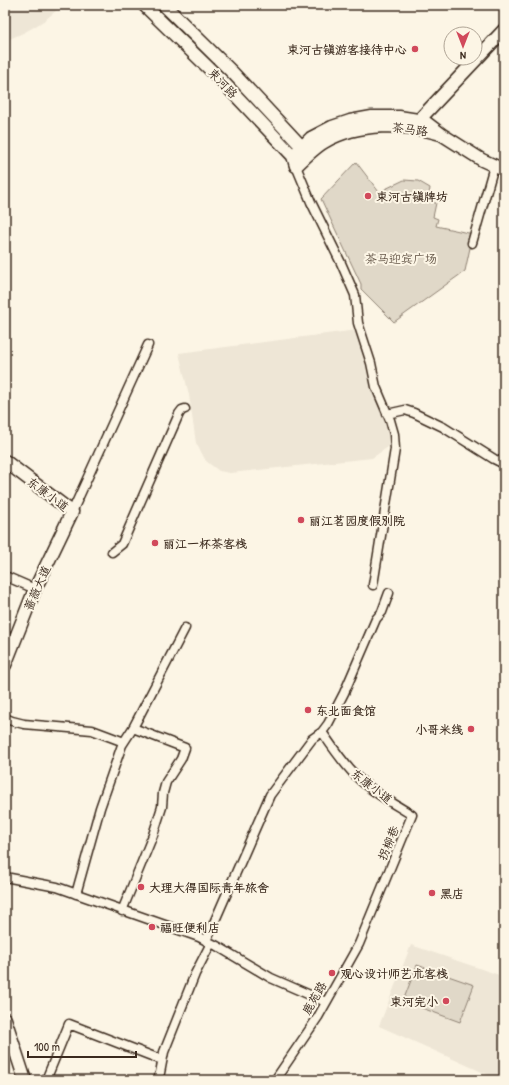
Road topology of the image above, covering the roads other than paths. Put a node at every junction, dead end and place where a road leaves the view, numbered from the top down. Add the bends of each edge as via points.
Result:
1 (144, 5) edge
2 (164, 5) edge
3 (504, 30) edge
4 (419, 120) junction
5 (441, 134) junction
6 (306, 150) junction
7 (295, 161) junction
8 (499, 168) edge
9 (472, 243) dead end
10 (148, 345) dead end
11 (185, 409) dead end
12 (387, 414) junction
13 (5, 461) edge
14 (504, 464) edge
15 (72, 512) junction
16 (112, 552) dead end
17 (5, 576) edge
18 (373, 584) dead end
19 (35, 589) junction
20 (389, 593) dead end
21 (185, 628) dead end
22 (5, 665) edge
23 (5, 718) edge
24 (133, 728) junction
25 (322, 732) junction
26 (124, 742) junction
27 (412, 816) joint
28 (5, 878) edge
29 (386, 879) joint
30 (76, 894) junction
31 (122, 911) junction
32 (208, 942) junction
33 (326, 1002) junction
34 (5, 1019) edge
35 (162, 1060) junction
36 (25, 1080) edge
37 (46, 1080) edge
38 (157, 1080) edge
39 (275, 1080) edge

1 - 7 street, 束河路 via 224,82
2 - 6 street, 束河路 via 233,72
3 - 4 street
4 - 5 street, 茶马路
4 - 6 street, 茶马路 via 387,116 350,121 311,138
5 - 6 street, 茶马路 via 399,127 363,128 336,136
5 - 8 street
6 - 7 street, 茶马路
7 - 12 street via 311,202 355,295 358,323 376,387
8 - 9 street
10 - 15 street
11 - 16 street via 179,414 122,544
12 - 14 street via 405,410 414,413 443,427
12 - 18 street via 394,434 395,448
13 - 15 street, 东康小道
15 - 19 street, 蔷薇大道
17 - 19 street
19 - 22 street, 蔷薇大道
20 - 25 street via 344,693
21 - 24 street
23 - 26 street via 24,724 92,730
24 - 26 street
24 - 31 street via 185,748 166,782 162,807 153,835
25 - 27 street, 东康小道 via 342,761 357,777
25 - 32 street via 312,739 270,795
26 - 30 street via 100,808
27 - 29 street, 拐柳巷
28 - 30 street via 57,887
29 - 33 street, 鹿苑路 via 359,944
30 - 31 street
31 - 32 street
32 - 33 street via 271,978
32 - 35 street
33 - 39 street, 鹿苑路
34 - 36 street
35 - 37 street via 68,1024
35 - 38 street

